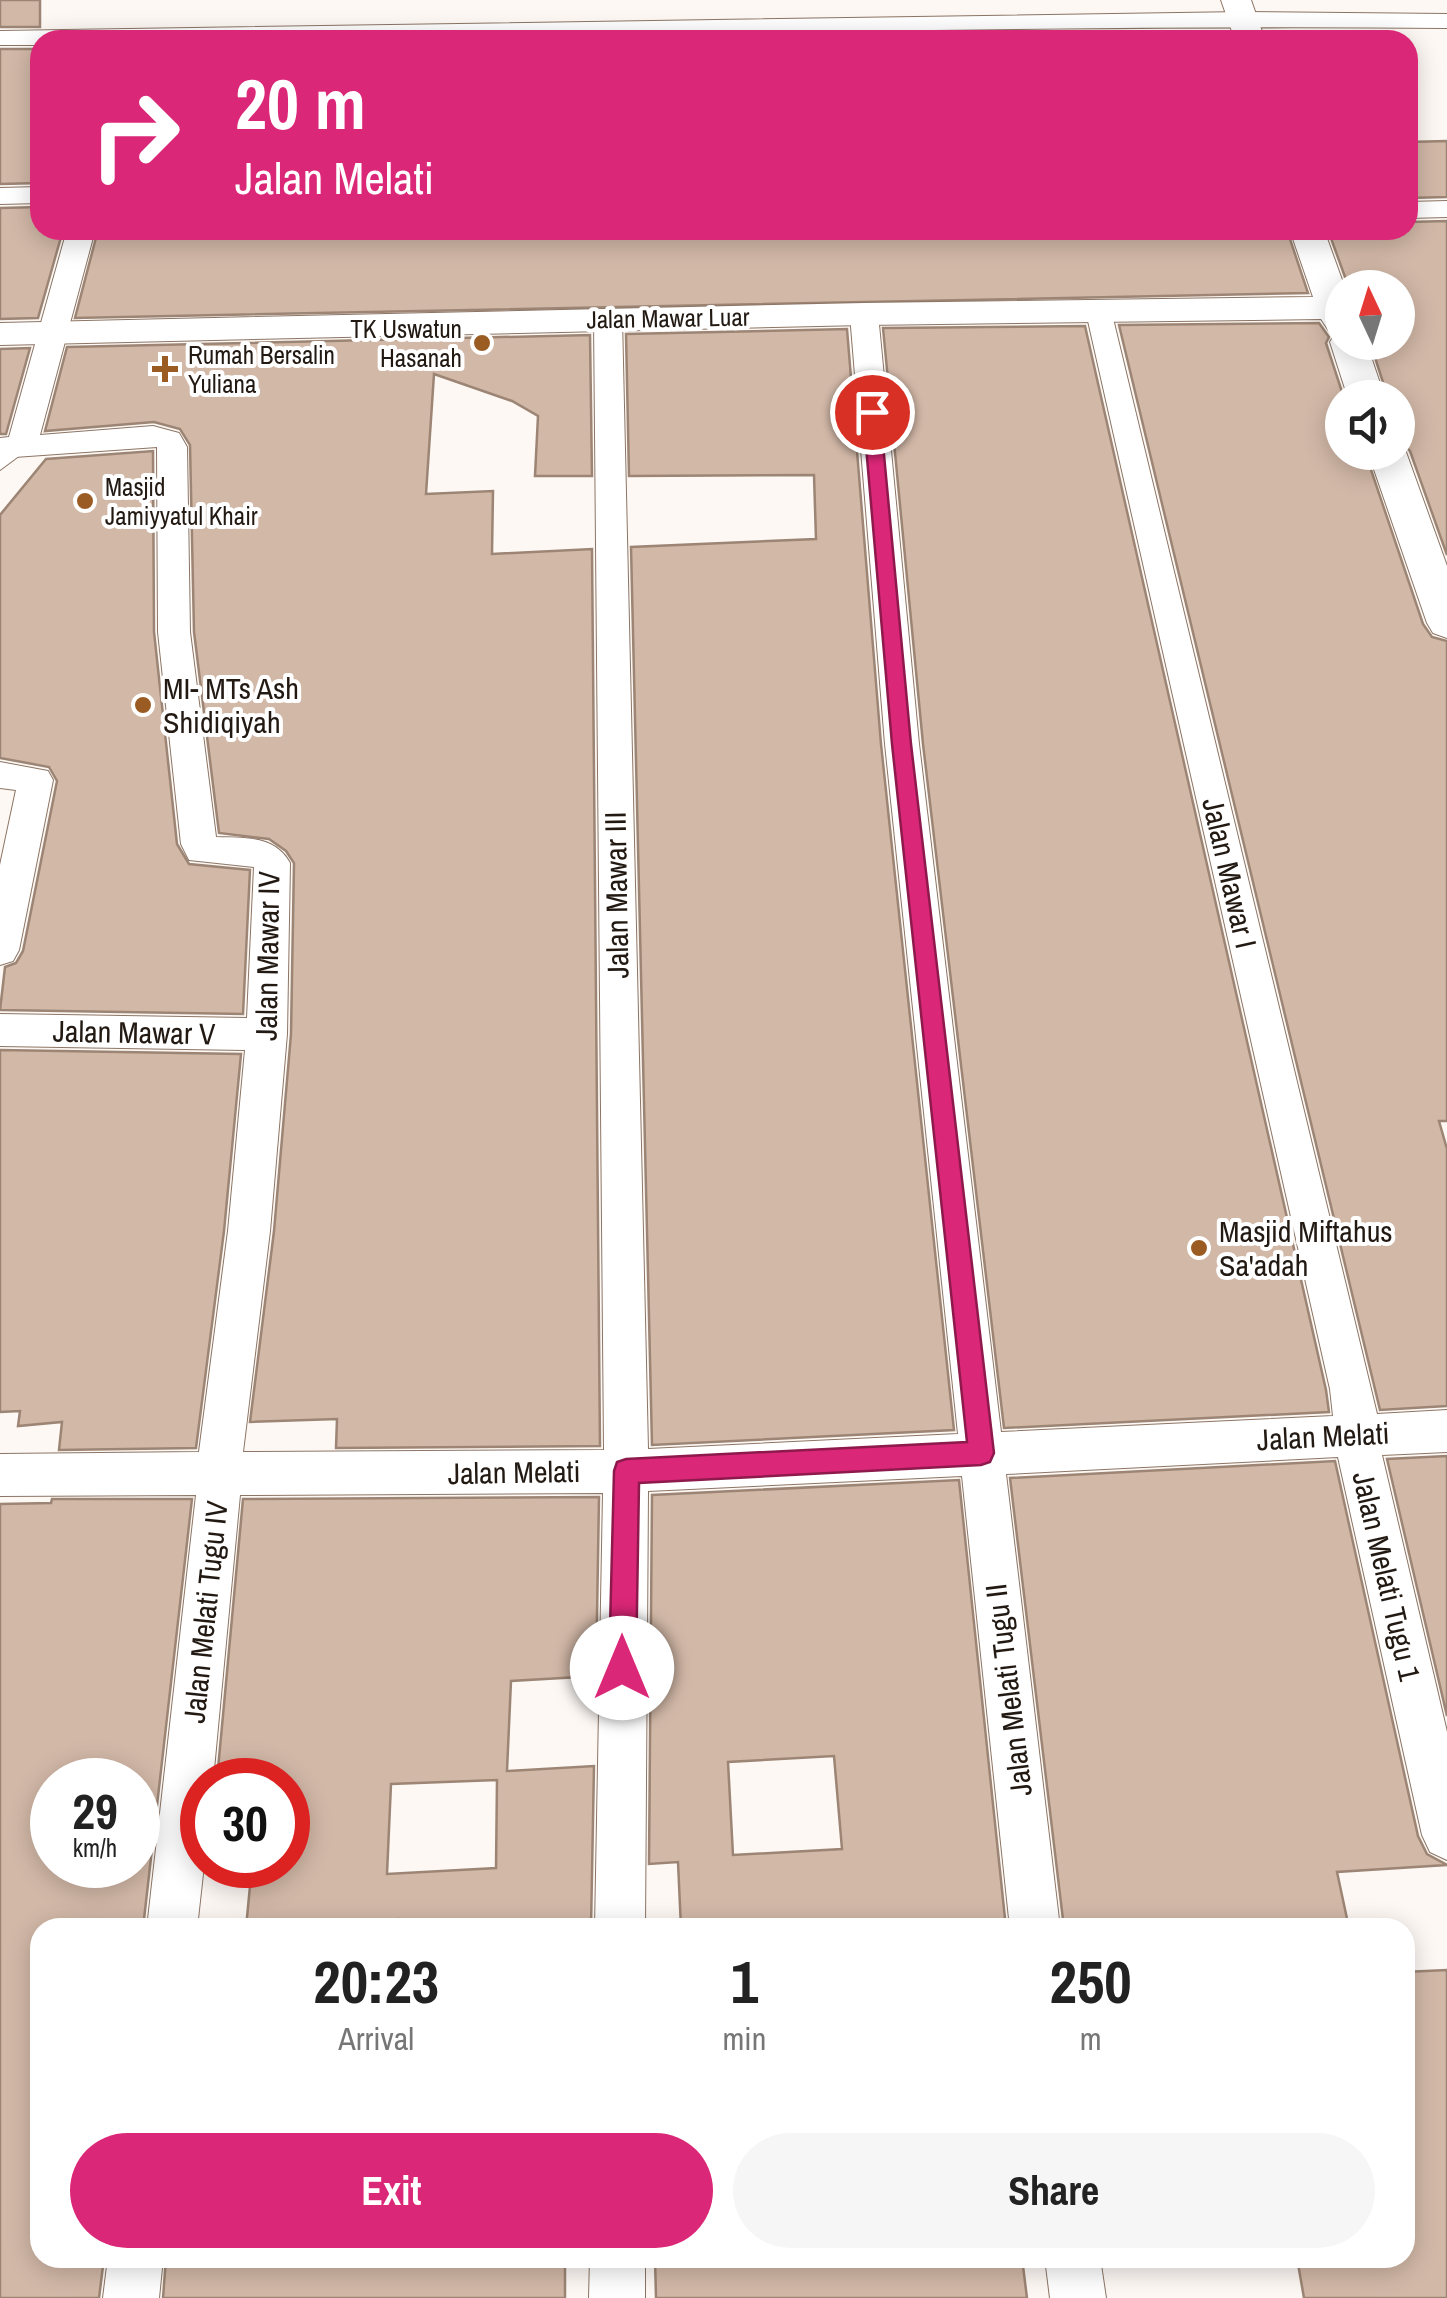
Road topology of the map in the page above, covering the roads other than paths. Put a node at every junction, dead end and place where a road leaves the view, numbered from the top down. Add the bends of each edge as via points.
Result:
1 (1243, 20) edge
2 (1447, 21) edge
3 (320, 30) edge
4 (30, 37) edge
5 (0, 38) edge
6 (30, 195) edge
7 (0, 196) edge
8 (1447, 209) edge
9 (1418, 210) edge
10 (78, 240) edge
11 (1311, 240) edge
12 (1325, 279) edge
13 (1100, 312) junction
14 (864, 314) junction
15 (1325, 318) edge
16 (608, 319) junction
17 (0, 334) edge
18 (52, 334) junction
19 (7, 453) edge
20 (1392, 470) edge
21 (1447, 622) edge
22 (0, 776) edge
23 (0, 950) edge
24 (0, 1030) edge
25 (268, 1034) junction
26 (1447, 1432) edge
27 (1357, 1434) junction
28 (981, 1453) junction
29 (626, 1471) junction
30 (218, 1474) junction
31 (0, 1476) edge
32 (1447, 1835) edge
33 (173, 1918) edge
34 (620, 1918) edge
35 (1034, 1918) edge
36 (135, 2268) edge
37 (618, 2268) edge
38 (1074, 2268) edge
39 (131, 2298) edge
40 (617, 2298) edge
41 (1078, 2298) edge

1 - 2 street
1 - 3 street
4 - 5 street
6 - 7 street
8 - 9 street
10 - 18 street
11 - 12 street
13 - 14 street, Jalan Mawar Luar
13 - 15 street, Jalan Mawar Luar
13 - 27 street, Jalan Mawar I via 1352,1388
14 - 16 street, Jalan Mawar Luar
14 - 28 street, Jalan Melati Tugu II via 902,744
16 - 18 street, Jalan Mawar Luar
16 - 29 street, Jalan Mawar III
17 - 18 street, Jalan Mawar Luar
18 - 19 street
19 - 25 street, Jalan Mawar IV via 153,436 172,447 174,632 199,844 212,852 260,853 272,864
20 - 21 street
22 - 23 street via 36,780
24 - 25 street, Jalan Mawar V
25 - 30 street, Jalan Mawar IV
26 - 27 street, Jalan Melati
27 - 28 street, Jalan Melati
27 - 32 street, Jalan Melati Tugu 1
28 - 29 street, Jalan Melati
28 - 35 street, Jalan Melati Tugu II
29 - 30 street, Jalan Melati
29 - 34 street, Jalan Mawar III
30 - 31 street, Jalan Melati
30 - 33 street, Jalan Melati Tugu IV
36 - 39 street
37 - 40 street
38 - 41 street

